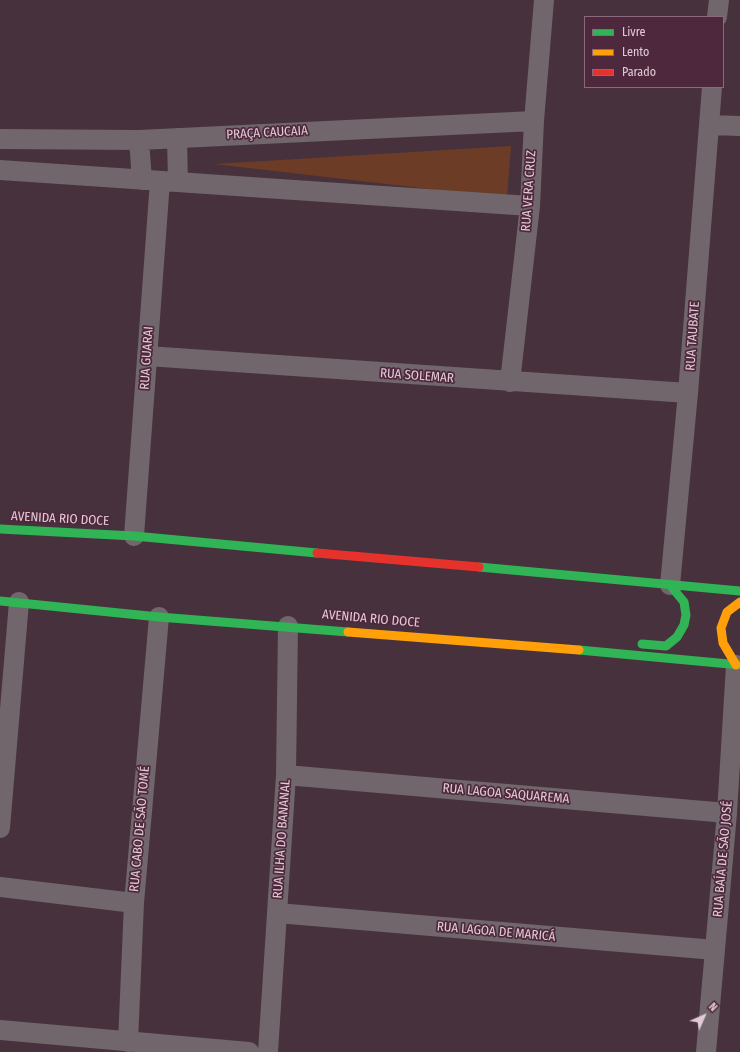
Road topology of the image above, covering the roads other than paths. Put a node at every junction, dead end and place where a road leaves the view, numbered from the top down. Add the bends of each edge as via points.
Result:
1 (544, 0) edge
2 (719, 0) edge
3 (718, 16) edge
4 (712, 88) edge
5 (534, 121) junction
6 (709, 125) junction
7 (740, 126) edge
8 (177, 138) junction
9 (0, 139) edge
10 (139, 140) junction
11 (0, 170) edge
12 (160, 181) junction
13 (530, 206) junction
14 (147, 356) junction
15 (510, 382) junction
16 (688, 393) junction
17 (0, 529) edge
18 (134, 536) junction
19 (670, 585) junction
20 (740, 591) edge
21 (10, 602) edge
22 (740, 602) edge
23 (159, 617) junction
24 (288, 626) junction
25 (512, 635) dead end
26 (483, 642) junction
27 (635, 643) dead end
28 (738, 665) edge
29 (4, 749) edge
30 (286, 775) junction
31 (727, 813) junction
32 (0, 828) edge
33 (0, 887) edge
34 (134, 903) junction
35 (277, 913) junction
36 (715, 950) junction
37 (0, 1030) edge
38 (128, 1042) junction
39 (249, 1052) edge
40 (268, 1052) edge
41 (706, 1052) edge

1 - 5 street, RUA VERA CRUZ
2 - 3 street
4 - 6 street, RUA TAUBATE
5 - 8 street, PRAÇA CAUCAIA
5 - 13 street, RUA VERA CRUZ
6 - 7 street
6 - 16 street, RUA TAUBATE
8 - 10 street, PRAÇA CAUCAIA
8 - 12 street
9 - 10 street, PRAÇA CAUCAIA
10 - 12 street
11 - 12 street
12 - 13 street
12 - 14 street, RUA GUARAI
13 - 15 street, RUA VERA CRUZ
14 - 15 street, RUA SOLEMAR
14 - 18 street, RUA GUARAI
15 - 16 street, RUA SOLEMAR
16 - 19 street, RUA TAUBATE
17 - 18 main road, AVENIDA RIO DOCE
18 - 19 main road, AVENIDA RIO DOCE
19 - 20 main road, AVENIDA RIO DOCE
19 - 27 main road via 684,602 686,615 677,637 666,646
21 - 23 main road, AVENIDA RIO DOCE
21 - 29 street
22 - 28 main road via 727,612 721,628 723,643
23 - 24 main road, AVENIDA RIO DOCE
23 - 34 street, RUA CABO DE SÃO TOMÉ
24 - 26 main road, AVENIDA RIO DOCE
24 - 30 street, RUA ILHA DO BANANAL
25 - 26 main road
26 - 28 main road, AVENIDA RIO DOCE
28 - 31 street, RUA BAÍA DE SÃO JOSÉ
29 - 32 street
30 - 31 street, RUA LAGOA SAQUAREMA
30 - 35 street, RUA ILHA DO BANANAL
31 - 36 street, RUA BAÍA DE SÃO JOSÉ
33 - 34 street
34 - 38 street, RUA CABO DE SÃO TOMÉ
35 - 36 street, RUA LAGOA DE MARICÁ
35 - 40 street, RUA ILHA DO BANANAL
36 - 41 street, RUA BAÍA DE SÃO JOSÉ
37 - 38 street
38 - 39 street

